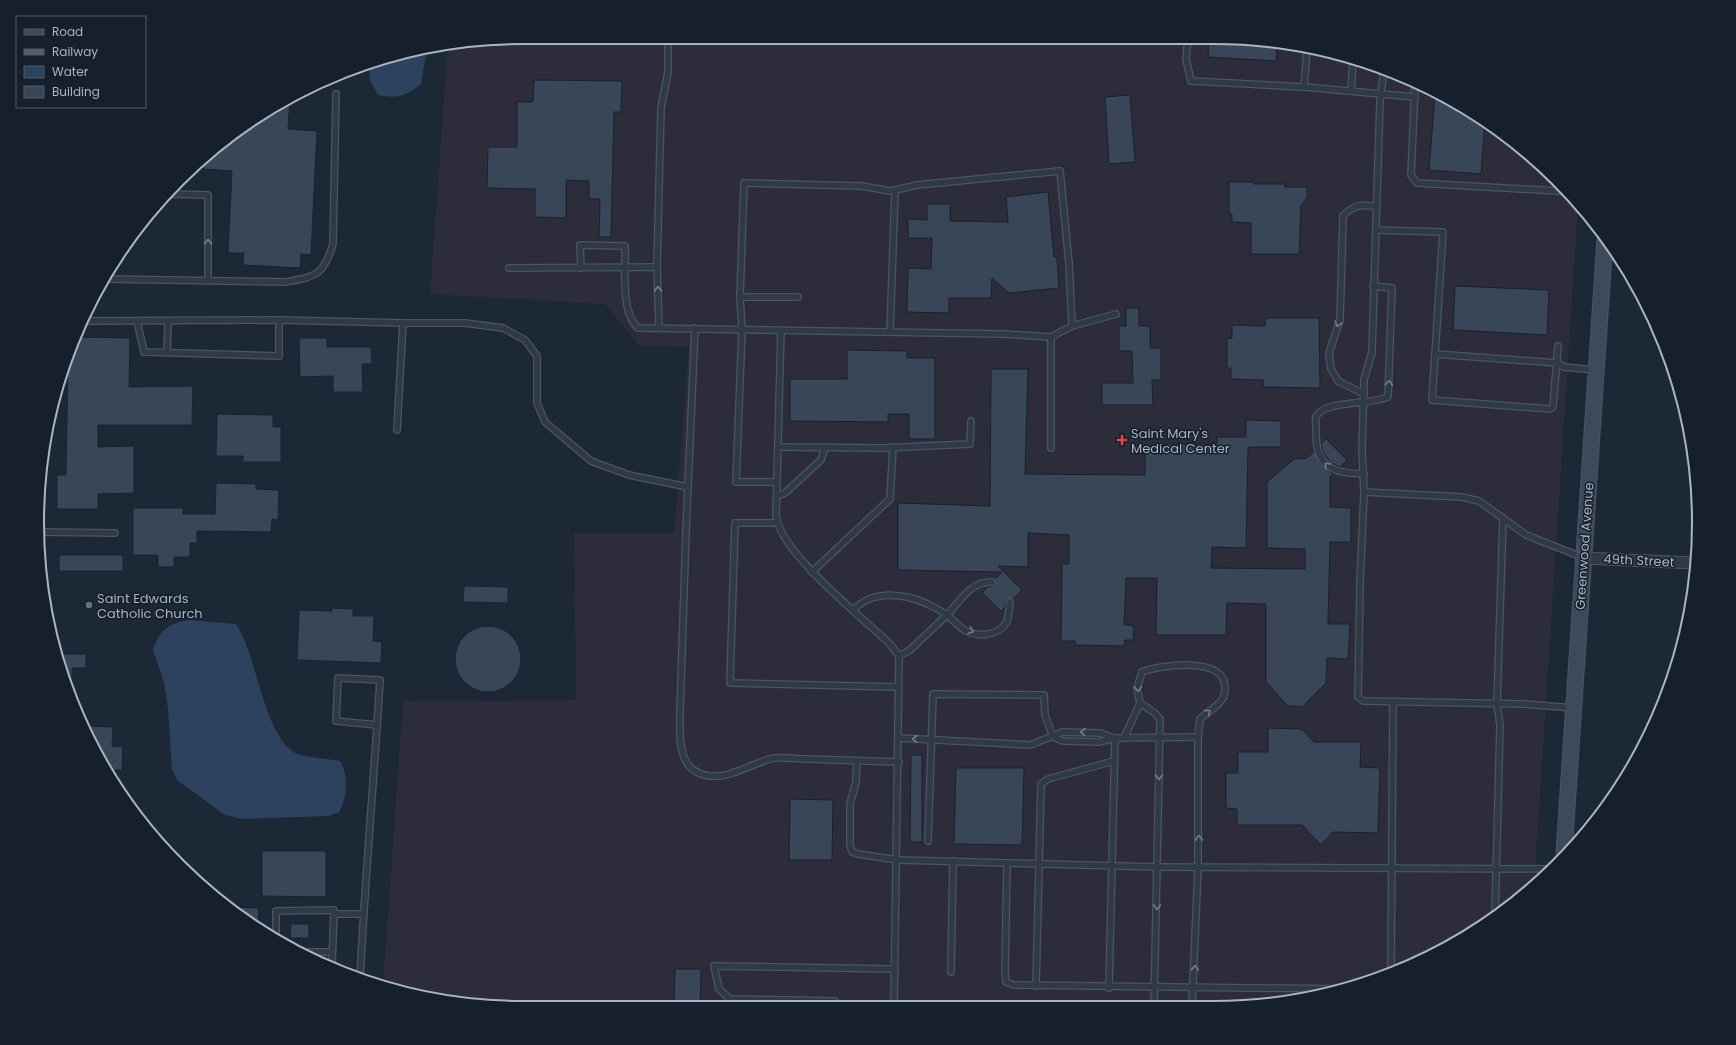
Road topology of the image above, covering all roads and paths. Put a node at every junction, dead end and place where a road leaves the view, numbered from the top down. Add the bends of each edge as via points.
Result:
1 (668, 44) edge
2 (1187, 44) edge
3 (1307, 53) edge
4 (1353, 65) edge
5 (1383, 75) edge
6 (1304, 87) junction
7 (1416, 89) edge
8 (1351, 91) junction
9 (1381, 93) junction
10 (336, 94) dead end
11 (1415, 97) junction
12 (895, 191) junction
13 (1558, 191) edge
14 (175, 194) edge
15 (1376, 206) junction
16 (1376, 230) junction
17 (1605, 249) edge
18 (657, 267) junction
19 (509, 268) dead end
20 (581, 268) junction
21 (626, 268) junction
22 (111, 279) edge
23 (208, 281) junction
24 (1373, 286) junction
25 (740, 297) junction
26 (798, 297) dead end
27 (1116, 314) dead end
28 (279, 320) junction
29 (88, 321) edge
30 (137, 321) junction
31 (168, 321) junction
32 (403, 323) junction
33 (1072, 326) junction
34 (658, 328) junction
35 (695, 328) junction
36 (742, 330) junction
37 (780, 330) junction
38 (890, 332) junction
39 (1051, 337) junction
40 (1558, 346) dead end
41 (167, 352) junction
42 (1435, 354) junction
43 (1557, 364) junction
44 (1597, 370) junction
45 (1364, 394) junction
46 (1364, 402) junction
47 (971, 421) dead end
48 (397, 430) dead end
49 (778, 447) junction
50 (893, 447) junction
51 (825, 448) junction
52 (1051, 448) dead end
53 (1364, 474) junction
54 (777, 482) junction
55 (688, 488) junction
56 (1364, 492) junction
57 (777, 496) junction
58 (1503, 518) junction
59 (777, 523) junction
60 (44, 532) edge
61 (115, 533) dead end
62 (1583, 558) junction
63 (1690, 563) edge
64 (812, 572) junction
65 (992, 582) dead end
66 (1010, 602) dead end
67 (853, 609) junction
68 (947, 615) junction
69 (899, 656) junction
70 (899, 687) junction
71 (1393, 702) junction
72 (1140, 703) junction
73 (1497, 704) junction
74 (1574, 708) junction
75 (378, 724) junction
76 (1053, 737) junction
77 (1198, 737) junction
78 (899, 738) junction
79 (1114, 738) junction
80 (1124, 738) junction
81 (1159, 738) junction
82 (931, 739) junction
83 (857, 761) junction
84 (1114, 761) junction
85 (898, 762) junction
86 (928, 841) dead end
87 (1564, 847) edge
88 (898, 860) junction
89 (952, 861) junction
90 (1007, 863) junction
91 (1038, 864) junction
92 (1113, 866) junction
93 (1158, 867) junction
94 (1198, 868) junction
95 (1392, 869) junction
96 (1496, 869) junction
97 (1543, 869) edge
98 (1495, 909) edge
99 (334, 914) junction
100 (363, 914) junction
101 (276, 932) edge
102 (311, 952) edge
103 (332, 952) junction
104 (332, 962) edge
105 (1391, 967) edge
106 (895, 969) junction
107 (951, 972) dead end
108 (360, 973) edge
109 (1036, 986) junction
110 (1109, 988) junction
111 (1155, 988) junction
112 (1194, 989) junction
113 (1322, 989) edge
114 (835, 1001) edge
115 (894, 1001) edge
116 (1154, 1001) edge
117 (1193, 1001) edge

1 - 18 lane via 668,72 661,108
2 - 6 lane via 1186,60 1191,81
3 - 6 lane
4 - 8 lane
5 - 9 lane
6 - 8 lane
7 - 11 lane
8 - 9 lane
9 - 11 lane
9 - 15 lane
10 - 23 lane via 333,244 327,264 313,277 286,282
11 - 13 lane via 1411,175 1417,183
12 - 25 lane via 861,186 744,183
12 - 33 lane via 917,185 1060,171
12 - 38 lane
23 -> 14 lane via 208,195
15 - 16 lane
15 -> 45 lane via 1360,205 1350,208 1343,216 1340,320 1329,352 1331,368 1338,381
16 - 24 lane via 1376,273
16 - 42 lane via 1443,232
17 - 44 main road, Greenwood Avenue
18 - 21 lane
34 -> 18 lane
19 - 20 lane
20 - 21 lane
20 - 21 lane via 580,245 625,246
21 - 34 lane via 626,308 632,323 638,328
22 - 23 lane
24 - 45 lane via 1372,352 1364,380
46 -> 24 lane via 1388,397 1392,288
25 - 26 lane
25 - 36 lane
27 - 33 lane
28 - 31 lane
28 - 32 lane
28 - 41 lane via 279,356
29 - 30 lane
30 - 31 lane
30 - 41 lane via 144,352
31 - 41 lane
32 - 48 lane
32 - 55 lane via 465,323 503,328 525,340 538,356 537,403 545,422 591,461 629,475
33 - 39 lane
34 - 35 lane
35 - 36 lane
35 - 55 lane
36 - 37 lane
36 - 54 lane via 736,482
37 - 38 lane
37 - 49 lane
38 - 39 lane
39 - 52 lane
40 - 43 lane
42 - 43 lane
42 - 43 lane via 1432,400 1550,409 1553,407
43 - 44 lane
44 - 62 main road, Greenwood Avenue
45 - 46 lane
46 - 53 lane
53 -> 46 lane via 1333,470 1325,464 1316,445 1316,417 1323,409
47 - 50 lane via 970,444
49 - 51 lane
49 - 54 lane
50 - 51 lane
50 - 64 lane via 890,499
51 - 57 lane via 821,460 785,493
53 - 56 lane
54 - 57 lane
55 - 83 lane via 680,734 687,764 695,771 722,776 772,758
56 - 58 lane via 1462,497 1479,501
56 - 71 lane via 1358,697 1363,701
57 - 59 lane
58 - 62 lane via 1526,535
58 - 73 lane
59 - 64 lane via 789,545
59 - 70 lane via 735,523 730,683
60 - 61 lane
62 - 63 street, 49th Street
62 - 74 main road, Greenwood Avenue
64 - 67 lane
65 - 68 lane via 984,582 970,589
68 -> 66 lane via 967,631 991,634 1000,630 1006,623
67 - 68 lane via 869,599 888,596 908,597 935,607
67 - 69 lane via 893,646
68 - 69 lane via 910,650
69 - 70 lane
70 - 78 lane
71 - 73 lane
71 - 95 lane
77 -> 72 lane via 1200,719 1223,698 1225,690 1220,674 1211,669 1192,665 1153,668 1142,672 1137,688
72 - 80 lane
72 - 81 lane via 1160,719
73 - 74 lane
73 - 96 lane via 1500,725
74 - 87 main road, Greenwood Avenue
75 - 75 lane via 380,680 338,678 336,721
75 - 100 lane
76 - 79 lane via 1062,741 1092,742
79 -> 76 lane via 1100,733 1063,732
76 - 82 lane via 1030,745
76 - 82 lane via 1045,715 1044,696 933,694
77 - 81 lane
94 -> 77 lane
82 -> 78 lane
78 - 85 lane
79 - 80 lane
79 - 84 lane
80 - 81 lane
81 -> 93 lane
82 - 86 lane
83 - 85 lane
83 - 88 lane via 856,782 850,804 852,852
84 - 91 lane via 1048,779 1041,784
84 - 92 lane
85 - 88 lane
88 - 89 lane
88 - 106 lane
89 - 90 lane
89 - 107 lane
90 - 91 lane
90 - 109 lane via 1006,982
91 - 92 lane
91 - 109 lane
92 - 93 lane
92 - 110 lane
93 - 94 lane
93 -> 111 lane
94 - 95 lane
112 -> 94 lane
95 - 96 lane
95 - 105 lane
96 - 97 lane
96 - 98 lane
99 - 100 lane
99 - 101 lane via 334,910 276,911
99 - 103 lane
100 - 108 lane
102 - 103 lane
103 - 104 lane
106 - 114 lane via 714,966 719,989 730,999
106 - 115 lane
109 - 110 lane
110 - 111 lane
111 - 112 lane
111 - 116 lane
112 - 113 lane
112 - 117 lane

